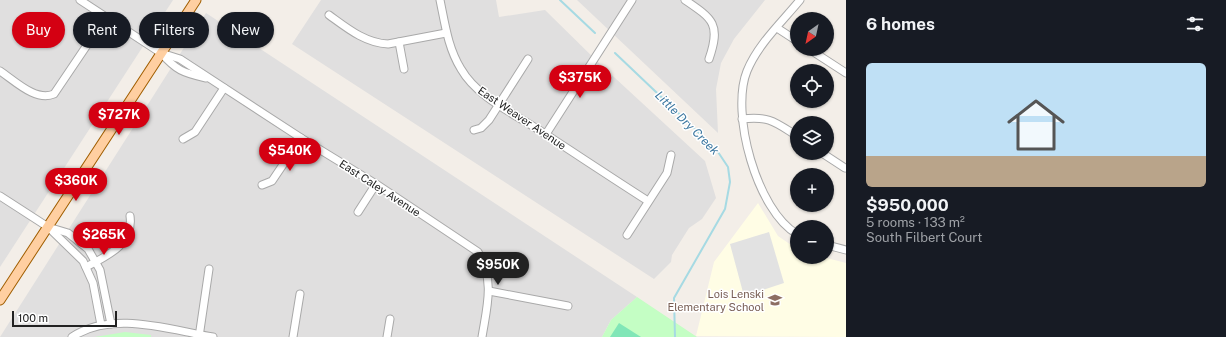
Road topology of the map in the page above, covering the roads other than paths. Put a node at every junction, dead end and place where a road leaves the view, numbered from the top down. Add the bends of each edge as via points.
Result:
1 (80, 0) edge
2 (196, 0) edge
3 (440, 0) edge
4 (632, 0) edge
5 (685, 0) edge
6 (800, 0) edge
7 (98, 12) edge
8 (328, 16) dead end
9 (777, 28) junction
10 (131, 33) edge
11 (446, 33) junction
12 (790, 36) edge
13 (399, 42) junction
14 (85, 48) edge
15 (161, 53) junction
16 (820, 56) edge
17 (528, 59) dead end
18 (709, 59) dead end
19 (404, 69) dead end
20 (0, 71) edge
21 (846, 73) edge
22 (224, 88) junction
23 (499, 104) junction
24 (742, 119) junction
25 (474, 130) dead end
26 (790, 132) edge
27 (546, 134) junction
28 (301, 138) junction
29 (183, 139) dead end
30 (671, 155) dead end
31 (833, 160) edge
32 (845, 168) dead end
33 (376, 184) junction
34 (262, 185) dead end
35 (0, 196) edge
36 (648, 201) junction
37 (358, 212) dead end
38 (130, 216) dead end
39 (48, 226) junction
40 (790, 229) edge
41 (627, 234) dead end
42 (834, 247) edge
43 (846, 250) edge
44 (96, 261) junction
45 (86, 267) junction
46 (209, 269) dead end
47 (488, 291) junction
48 (300, 294) dead end
49 (0, 300) edge
50 (568, 306) dead end
51 (390, 319) dead end
52 (111, 324) junction
53 (101, 325) junction
54 (199, 336) edge
55 (72, 337) edge
56 (213, 337) edge
57 (293, 337) edge
58 (387, 337) edge
59 (482, 337) edge

1 - 7 street, East Caley Avenue
2 - 15 main road
3 - 11 street, East Weaver Avenue
4 - 27 street
5 - 18 street via 701,11 713,25 715,40
6 - 9 street
8 - 13 street via 368,41 379,44
9 - 12 street
9 - 24 street via 747,70 741,95
10 - 15 street, East Caley Avenue
11 - 13 street
11 - 23 street, East Weaver Avenue via 453,54 466,77
13 - 19 street
14 - 20 street via 54,94 48,96 39,96
15 - 22 street, East Caley Avenue via 180,59
15 - 39 main road
16 - 21 street
17 - 23 street
22 - 28 street, East Caley Avenue
22 - 29 street via 195,132
23 - 25 street via 484,125
23 - 27 street, East Weaver Avenue
24 - 26 street via 769,119
24 - 40 street via 755,178 776,216
27 - 36 street, East Weaver Avenue
28 - 33 street, East Caley Avenue
28 - 34 street via 272,181
30 - 36 street via 667,173
31 - 32 street
33 - 37 street
33 - 47 street, East Caley Avenue via 478,252 485,264
35 - 39 street
36 - 41 street
38 - 44 street via 130,228 121,244 110,255
39 - 44 street via 75,237
39 - 45 street via 79,256
39 - 49 main road
42 - 43 street
44 - 45 street
44 - 52 street via 103,280
45 - 53 street via 93,283
46 - 54 street
47 - 50 street
47 - 59 street, East Caley Avenue
48 - 57 street
51 - 58 street
52 - 53 street
52 - 54 street via 139,324
53 - 55 street
54 - 56 street

